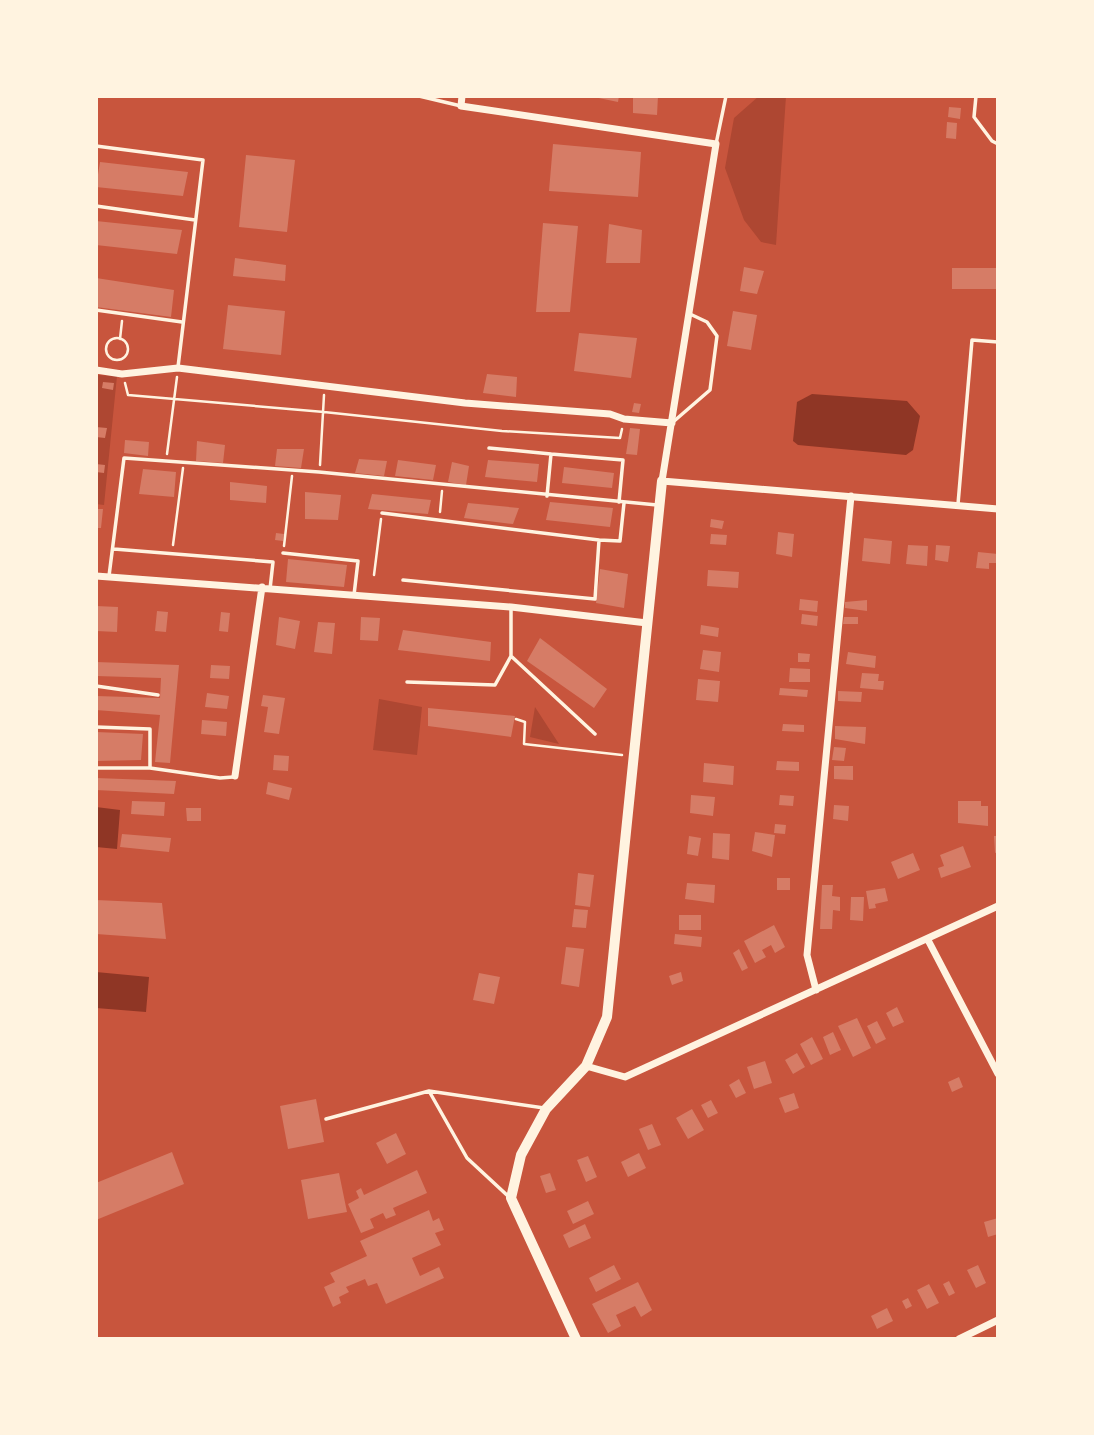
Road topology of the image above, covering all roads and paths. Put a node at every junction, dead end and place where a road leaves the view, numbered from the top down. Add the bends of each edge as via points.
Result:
1 (419, 96) edge
2 (462, 96) edge
3 (726, 96) edge
4 (976, 96) edge
5 (461, 106) junction
6 (716, 144) junction
7 (998, 144) edge
8 (96, 146) edge
9 (96, 206) edge
10 (195, 220) junction
11 (96, 310) edge
12 (687, 312) junction
13 (122, 314) junction
14 (183, 322) junction
15 (120, 339) junction
16 (998, 342) edge
17 (178, 368) junction
18 (96, 370) edge
19 (123, 379) dead end
20 (325, 386) junction
21 (176, 400) junction
22 (324, 412) junction
23 (624, 419) junction
24 (672, 423) junction
25 (489, 449) dead end
26 (551, 454) junction
27 (166, 461) junction
28 (184, 462) junction
29 (293, 470) junction
30 (319, 472) junction
31 (662, 481) junction
32 (443, 485) junction
33 (547, 496) junction
34 (851, 496) junction
35 (621, 502) junction
36 (958, 504) junction
37 (660, 505) junction
38 (998, 509) edge
39 (382, 513) joint
40 (439, 519) junction
41 (599, 540) junction
42 (114, 549) junction
43 (283, 553) joint
44 (172, 554) junction
45 (374, 575) dead end
46 (96, 576) edge
47 (109, 577) junction
48 (403, 580) dead end
49 (266, 588) junction
50 (354, 595) junction
51 (511, 607) junction
52 (647, 623) junction
53 (511, 656) junction
54 (407, 682) dead end
55 (96, 686) edge
56 (158, 695) dead end
57 (516, 719) dead end
58 (96, 727) edge
59 (595, 734) dead end
60 (635, 756) junction
61 (96, 768) edge
62 (150, 768) junction
63 (236, 776) joint
64 (998, 906) edge
65 (928, 940) junction
66 (816, 990) junction
67 (586, 1066) junction
68 (998, 1074) edge
69 (429, 1091) junction
70 (546, 1109) junction
71 (326, 1119) dead end
72 (511, 1198) junction
73 (998, 1320) edge
74 (574, 1338) edge
75 (958, 1339) edge

1 - 5 lane
2 - 5 street
3 - 6 lane
4 - 7 lane via 974,117
5 - 6 street
6 - 12 street
8 - 10 lane via 203,160
9 - 10 lane
10 - 14 lane
11 - 13 lane
12 - 24 street
12 - 24 lane via 707,322 717,336 710,390
13 - 14 lane
13 - 15 path
14 - 17 lane
15 - 15 path via 127,352 115,359 108,355 107,345
16 - 36 lane via 972,340
17 - 18 street via 122,374
17 - 20 street
17 - 21 path
19 - 21 path via 128,395
20 - 22 path
20 - 23 street
21 - 22 path
21 - 27 path
22 - 23 path via 502,432 620,438
22 - 30 path
23 - 24 street
24 - 31 street
25 - 26 lane
26 - 33 lane
26 - 35 lane via 623,460
27 - 28 lane
27 - 42 lane via 124,458
28 - 29 lane
28 - 44 path
29 - 30 lane
29 - 43 path
30 - 32 lane
31 - 34 street
31 - 37 street
32 - 33 lane
32 - 40 path
33 - 35 lane
34 - 36 street
34 - 66 street via 807,955
35 - 37 lane
35 - 41 lane via 620,541
36 - 38 street
37 - 52 street
39 - 40 lane
39 - 45 path
40 - 41 lane
41 - 48 lane via 595,599
42 - 44 lane
42 - 47 lane
43 - 50 lane via 358,561
44 - 49 lane via 274,562
46 - 47 street
47 - 49 street
49 - 50 street
49 - 63 street
50 - 51 street
51 - 52 street
51 - 53 lane
52 - 60 street
53 - 54 lane via 495,685
53 - 59 lane
55 - 56 lane
57 - 60 path via 525,722 524,744
58 - 62 lane via 150,729
60 - 67 street via 607,1017
61 - 62 lane
62 - 63 lane
64 - 65 street
65 - 66 street
65 - 68 street
66 - 67 street via 625,1077
67 - 70 street
69 - 70 lane
69 - 71 lane
69 - 72 lane via 467,1158
70 - 72 street via 521,1155
72 - 74 street
73 - 75 street

